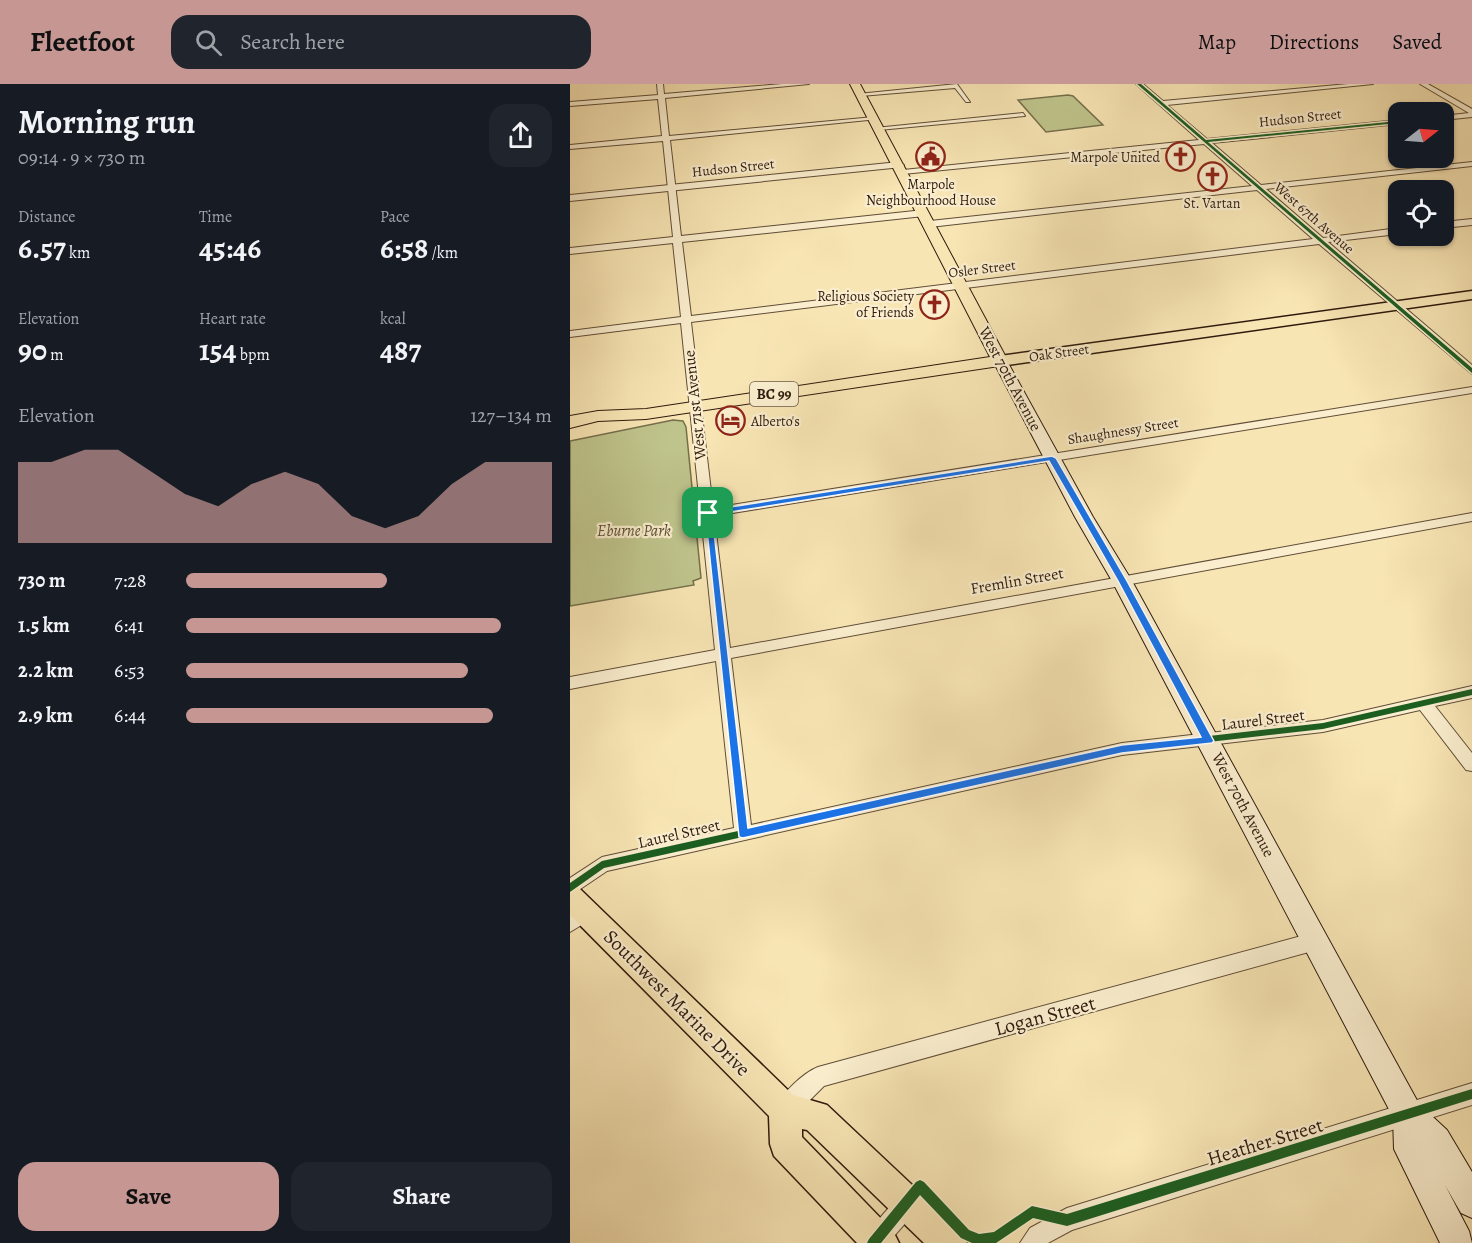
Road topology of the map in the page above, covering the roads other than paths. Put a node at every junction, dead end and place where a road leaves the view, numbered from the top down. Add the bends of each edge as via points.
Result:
1 (660, 84) edge
2 (806, 84) edge
3 (1139, 84) edge
4 (1370, 84) edge
5 (1423, 84) edge
6 (858, 89) edge
7 (661, 96) junction
8 (968, 101) dead end
9 (1161, 103) junction
10 (570, 104) edge
11 (1472, 113) edge
12 (1023, 115) dead end
13 (1454, 116) edge
14 (1388, 123) edge
15 (877, 124) junction
16 (666, 138) junction
17 (1205, 141) junction
18 (570, 147) edge
19 (1472, 164) edge
20 (901, 169) junction
21 (1258, 187) junction
22 (672, 188) junction
23 (570, 198) edge
24 (927, 218) junction
25 (1472, 222) edge
26 (1454, 224) edge
27 (1388, 232) edge
28 (677, 240) junction
29 (1320, 240) junction
30 (570, 251) edge
31 (962, 285) junction
32 (1472, 295) edge
33 (1396, 306) junction
34 (686, 320) junction
35 (570, 334) edge
36 (1000, 361) junction
37 (1472, 371) edge
38 (1472, 390) edge
39 (695, 406) junction
40 (570, 420) edge
41 (594, 423) junction
42 (570, 435) edge
43 (1052, 458) junction
44 (708, 513) junction
45 (1472, 517) edge
46 (1122, 581) junction
47 (723, 653) junction
48 (570, 683) edge
49 (1472, 693) edge
50 (1425, 703) junction
51 (1208, 741) junction
52 (1472, 765) edge
53 (743, 834) junction
54 (574, 905) edge
55 (1316, 941) junction
56 (1472, 1094) edge
57 (785, 1109) junction
58 (1408, 1115) junction
59 (1472, 1202) edge
60 (908, 1203) junction
61 (877, 1242) edge
62 (949, 1243) edge
63 (1032, 1243) edge
64 (1457, 1243) edge

1 - 7 street, West 71st Avenue
2 - 7 street
3 - 9 street, West 67th Avenue
4 - 9 street
5 - 11 street
6 - 8 street via 957,86
6 - 15 highway, West 70th Avenue
7 - 10 street
7 - 16 street, West 71st Avenue
9 - 17 street, West 67th Avenue
11 - 13 street
12 - 15 street
14 - 17 street, Hudson Street
15 - 16 street
15 - 20 highway, West 70th Avenue
16 - 18 street
16 - 22 street, West 71st Avenue
17 - 20 street, Hudson Street
17 - 21 street, West 67th Avenue
19 - 21 street
20 - 22 street, Hudson Street
20 - 24 highway, West 70th Avenue
21 - 24 street via 996,216
21 - 29 street, West 67th Avenue
22 - 23 street, Hudson Street
22 - 28 street, West 71st Avenue
24 - 28 street
24 - 31 highway, West 70th Avenue
25 - 26 street
27 - 29 street, Osler Street
28 - 30 street
28 - 34 street, West 71st Avenue
29 - 31 street, Osler Street
29 - 33 street, West 67th Avenue
31 - 34 street, Osler Street
31 - 36 highway, West 70th Avenue
32 - 33 main road, Oak Street
33 - 36 main road, Oak Street
33 - 37 street, West 67th Avenue
34 - 35 street, Osler Street
34 - 39 street, West 71st Avenue
36 - 39 highway, Oak Street / BC 99
36 - 43 main road, West 70th Avenue
38 - 43 street, Shaughnessy Street
39 - 41 highway, Oak Street / BC 99 via 646,414 619,424
39 - 44 street, West 71st Avenue
40 - 41 highway, Oak Street / BC 99
41 - 42 highway
43 - 44 street, Shaughnessy Street
43 - 46 main road, West 70th Avenue
44 - 47 street, West 71st Avenue
45 - 46 street, Fremlin Street
46 - 47 street, Fremlin Street
46 - 51 main road, West 70th Avenue
47 - 48 street, Fremlin Street
47 - 53 street, West 71st Avenue
49 - 50 street, Laurel Street
50 - 51 street, Laurel Street via 1323,726
50 - 52 street
51 - 53 street, Laurel Street via 1122,749
51 - 55 main road, West 70th Avenue
53 - 54 street, Laurel Street via 602,865
54 - 57 main road, Southwest Marine Drive
55 - 57 street, Logan Street via 818,1077
55 - 58 main road, West 70th Avenue
56 - 58 street, Heather Street
57 - 60 main road via 816,1116
57 - 61 main road via 786,1144
58 - 59 main road, West 70th Avenue via 1436,1141
58 - 63 street, Heather Street via 1067,1220
58 - 64 main road, West 70th Avenue via 1409,1149
60 - 61 street
60 - 62 main road

